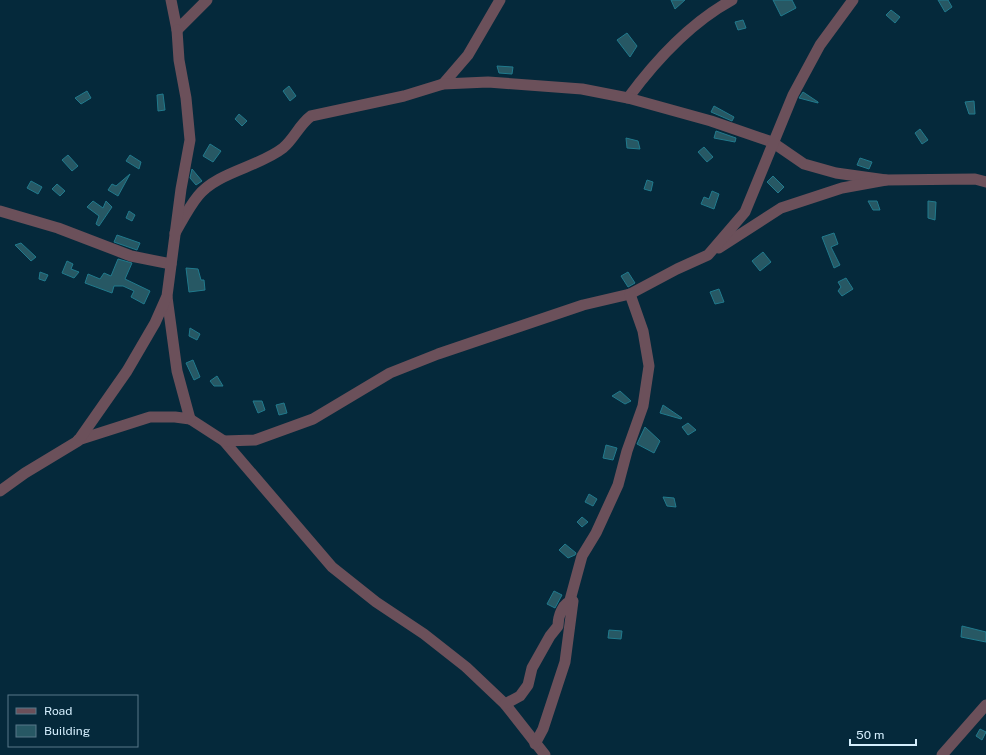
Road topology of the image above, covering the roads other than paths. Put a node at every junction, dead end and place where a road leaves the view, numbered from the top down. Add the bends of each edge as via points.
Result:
1 (171, 0) edge
2 (207, 0) edge
3 (500, 0) edge
4 (732, 0) edge
5 (853, 0) edge
6 (177, 30) junction
7 (443, 84) junction
8 (628, 98) junction
9 (772, 142) junction
10 (886, 180) junction
11 (986, 182) edge
12 (0, 211) edge
13 (175, 232) junction
14 (708, 255) junction
15 (171, 264) junction
16 (630, 294) junction
17 (167, 296) junction
18 (190, 419) junction
19 (78, 441) junction
20 (224, 441) junction
21 (0, 491) edge
22 (570, 600) junction
23 (505, 704) junction
24 (986, 705) edge
25 (535, 744) junction
26 (545, 755) edge
27 (942, 755) edge

1 - 6 street
2 - 6 street
3 - 7 street via 468,55
4 - 8 street via 675,42
5 - 9 street via 820,45 793,94
6 - 13 street via 190,140
7 - 8 street via 534,84 582,89
7 - 13 street via 404,96 311,116 300,124 294,136 283,148 216,181 198,195
8 - 9 street via 711,121
9 - 10 street via 804,164 836,173
9 - 14 street via 744,212
10 - 11 street via 975,179
10 - 14 street via 842,188 781,208
12 - 15 street via 58,228 131,256
13 - 15 street
14 - 16 street via 677,268
15 - 17 street
16 - 20 street via 583,305 438,354 390,373 314,419 255,440
16 - 22 street via 643,331 649,366 643,406 618,485 596,533 582,556
17 - 18 street via 178,371
17 - 19 street via 127,371
18 - 19 street via 150,417
18 - 20 street
19 - 21 street
20 - 23 street via 332,567 466,667
22 - 23 street via 558,618 555,632 550,636 532,668 528,685 520,696
22 - 25 street via 573,601 565,662 543,728
23 - 25 street
24 - 27 street
25 - 26 street

